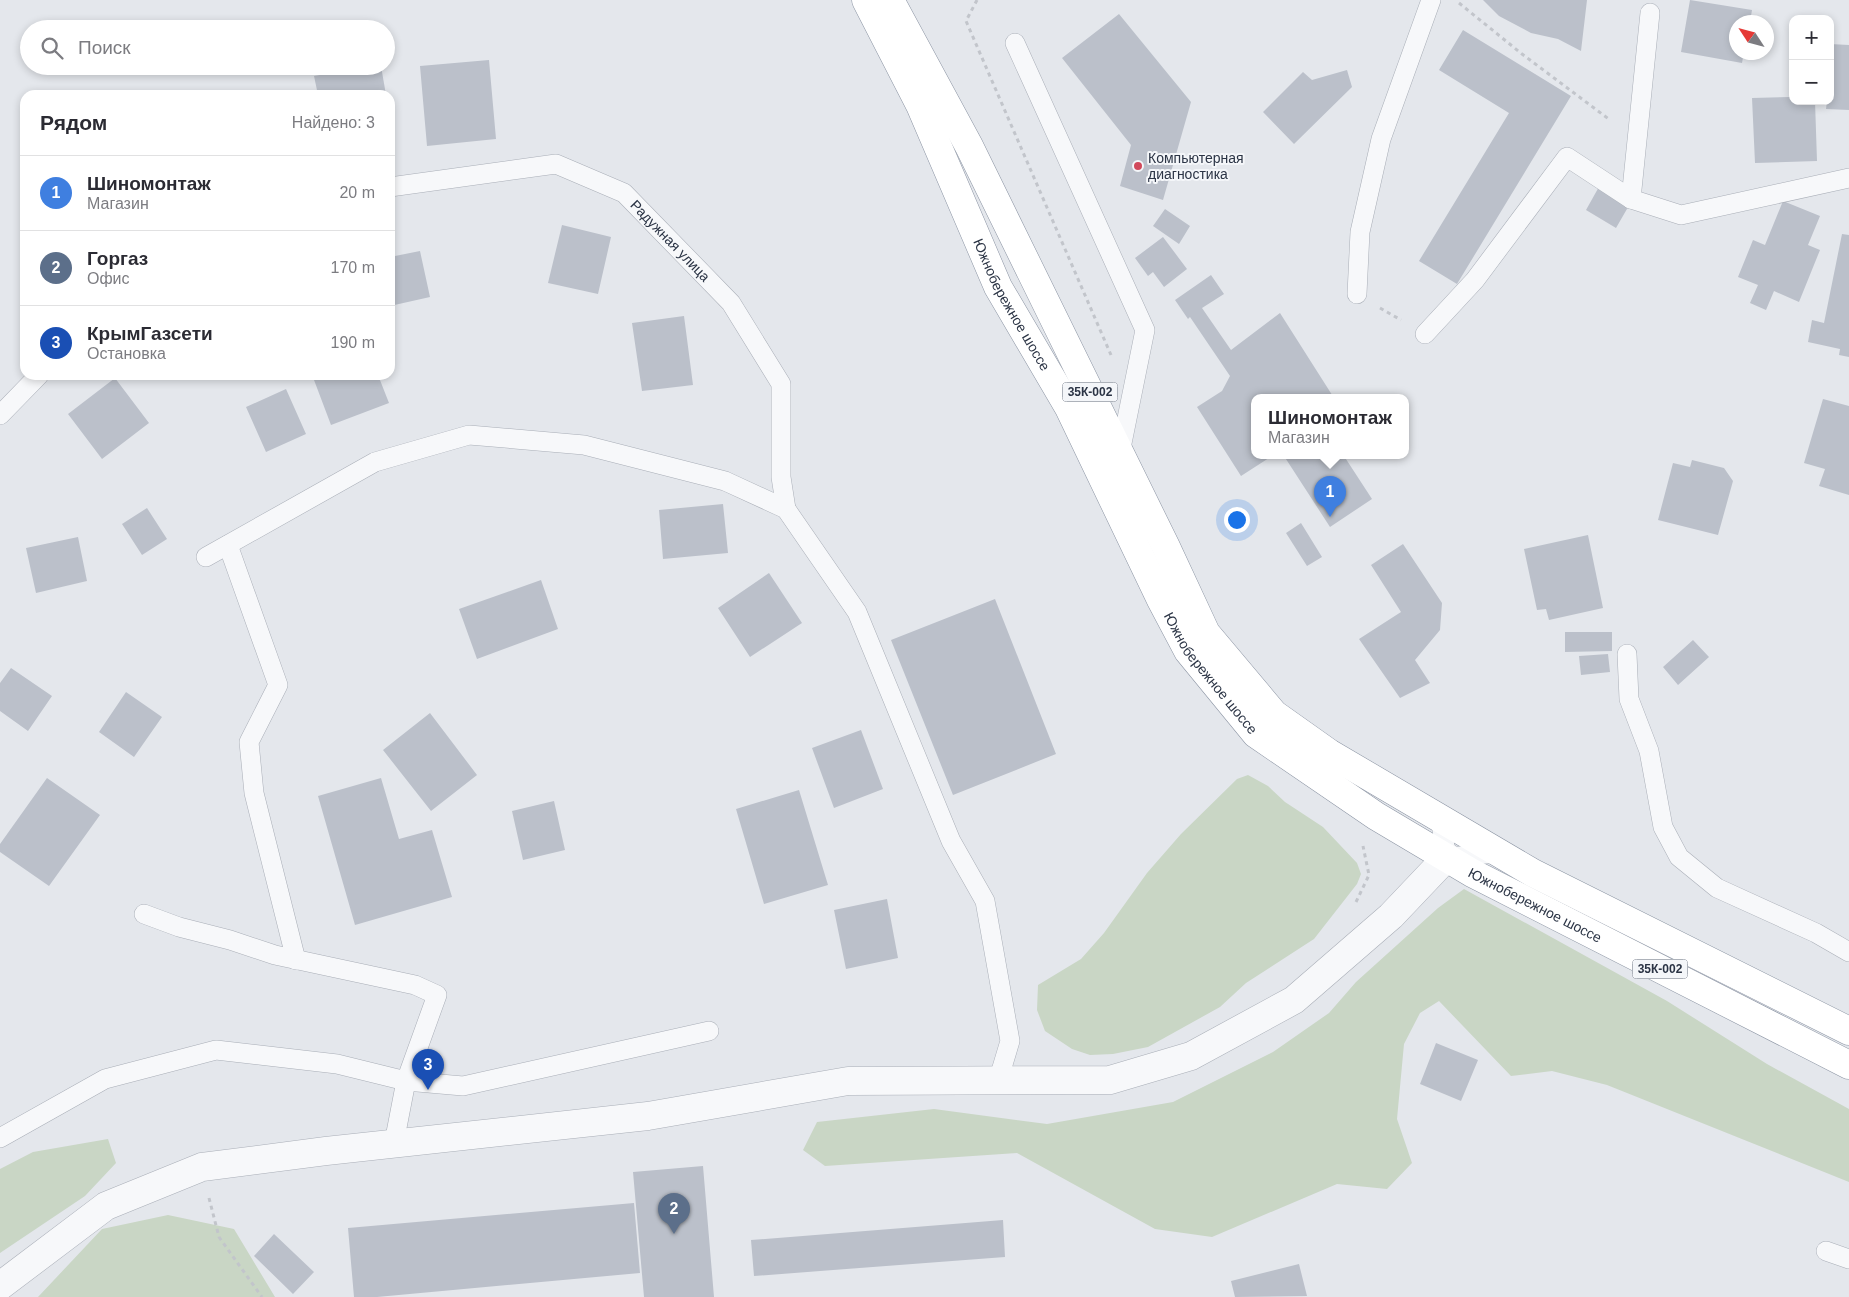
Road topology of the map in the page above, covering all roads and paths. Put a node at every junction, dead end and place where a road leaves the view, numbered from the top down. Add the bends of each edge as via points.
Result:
1 (866, 0) edge
2 (890, 0) edge
3 (977, 0) edge
4 (1431, 0) edge
5 (1455, 0) edge
6 (1650, 13) dead end
7 (1015, 43) dead end
8 (1613, 122) dead end
9 (1849, 178) edge
10 (395, 186) edge
11 (1631, 199) junction
12 (1357, 294) joint
13 (1425, 334) joint
14 (1111, 356) dead end
15 (34, 380) edge
16 (0, 415) edge
17 (1120, 453) junction
18 (786, 509) junction
19 (228, 545) junction
20 (206, 557) dead end
21 (1627, 654) dead end
22 (1440, 819) junction
23 (1499, 854) junction
24 (1447, 858) junction
25 (1369, 875) dead end
26 (1354, 907) dead end
27 (144, 914) dead end
28 (1849, 952) edge
29 (296, 960) junction
30 (708, 1030) dead end
31 (1849, 1031) edge
32 (1849, 1064) edge
33 (406, 1081) junction
34 (998, 1081) junction
35 (0, 1138) edge
36 (394, 1143) junction
37 (202, 1167) junction
38 (1826, 1251) dead end
39 (1849, 1259) edge
40 (0, 1286) edge
41 (262, 1297) edge

1 - 24 highway, Южнобережное шоссе via 920,105 998,287 1070,408 1188,650 1256,734 1376,816
2 - 17 highway, Южнобережное шоссе / 35К-002 via 969,146
3 - 14 path via 966,22
4 - 12 lane via 1381,139 1360,232
5 - 8 path
6 - 11 lane
7 - 17 lane via 1145,330
9 - 11 lane via 1681,215
10 - 18 lane, Радужная улица via 556,164 624,193 730,303 781,384 781,477
11 - 13 lane via 1567,157 1475,280
12 - 13 path
15 - 16 lane
17 - 22 highway, Южнобережное шоссе / 35К-002 via 1206,633 1274,714 1329,753
18 - 19 lane via 725,481 584,445 469,435 375,462
18 - 34 lane via 857,612 951,841 985,901 1010,1042
19 - 20 lane
19 - 29 lane via 278,685 249,742 254,793
21 - 28 lane via 1629,699 1649,751 1663,827 1679,857 1717,888 1816,933
22 - 23 highway, Южнобережное шоссе
22 - 24 lane
23 - 24 lane
23 - 31 highway, Южнобережное шоссе
24 - 32 highway, Южнобережное шоссе / 35К-002
24 - 34 street via 1392,916 1294,1000 1192,1056 1110,1080
25 - 26 path
27 - 29 lane
29 - 33 lane via 415,985 437,995
30 - 33 lane via 463,1086
33 - 35 lane via 337,1064 216,1050 106,1079
33 - 36 lane
34 - 36 street via 848,1081 648,1116
36 - 37 street
37 - 40 street via 106,1206
37 - 41 path via 219,1237
38 - 39 lane

